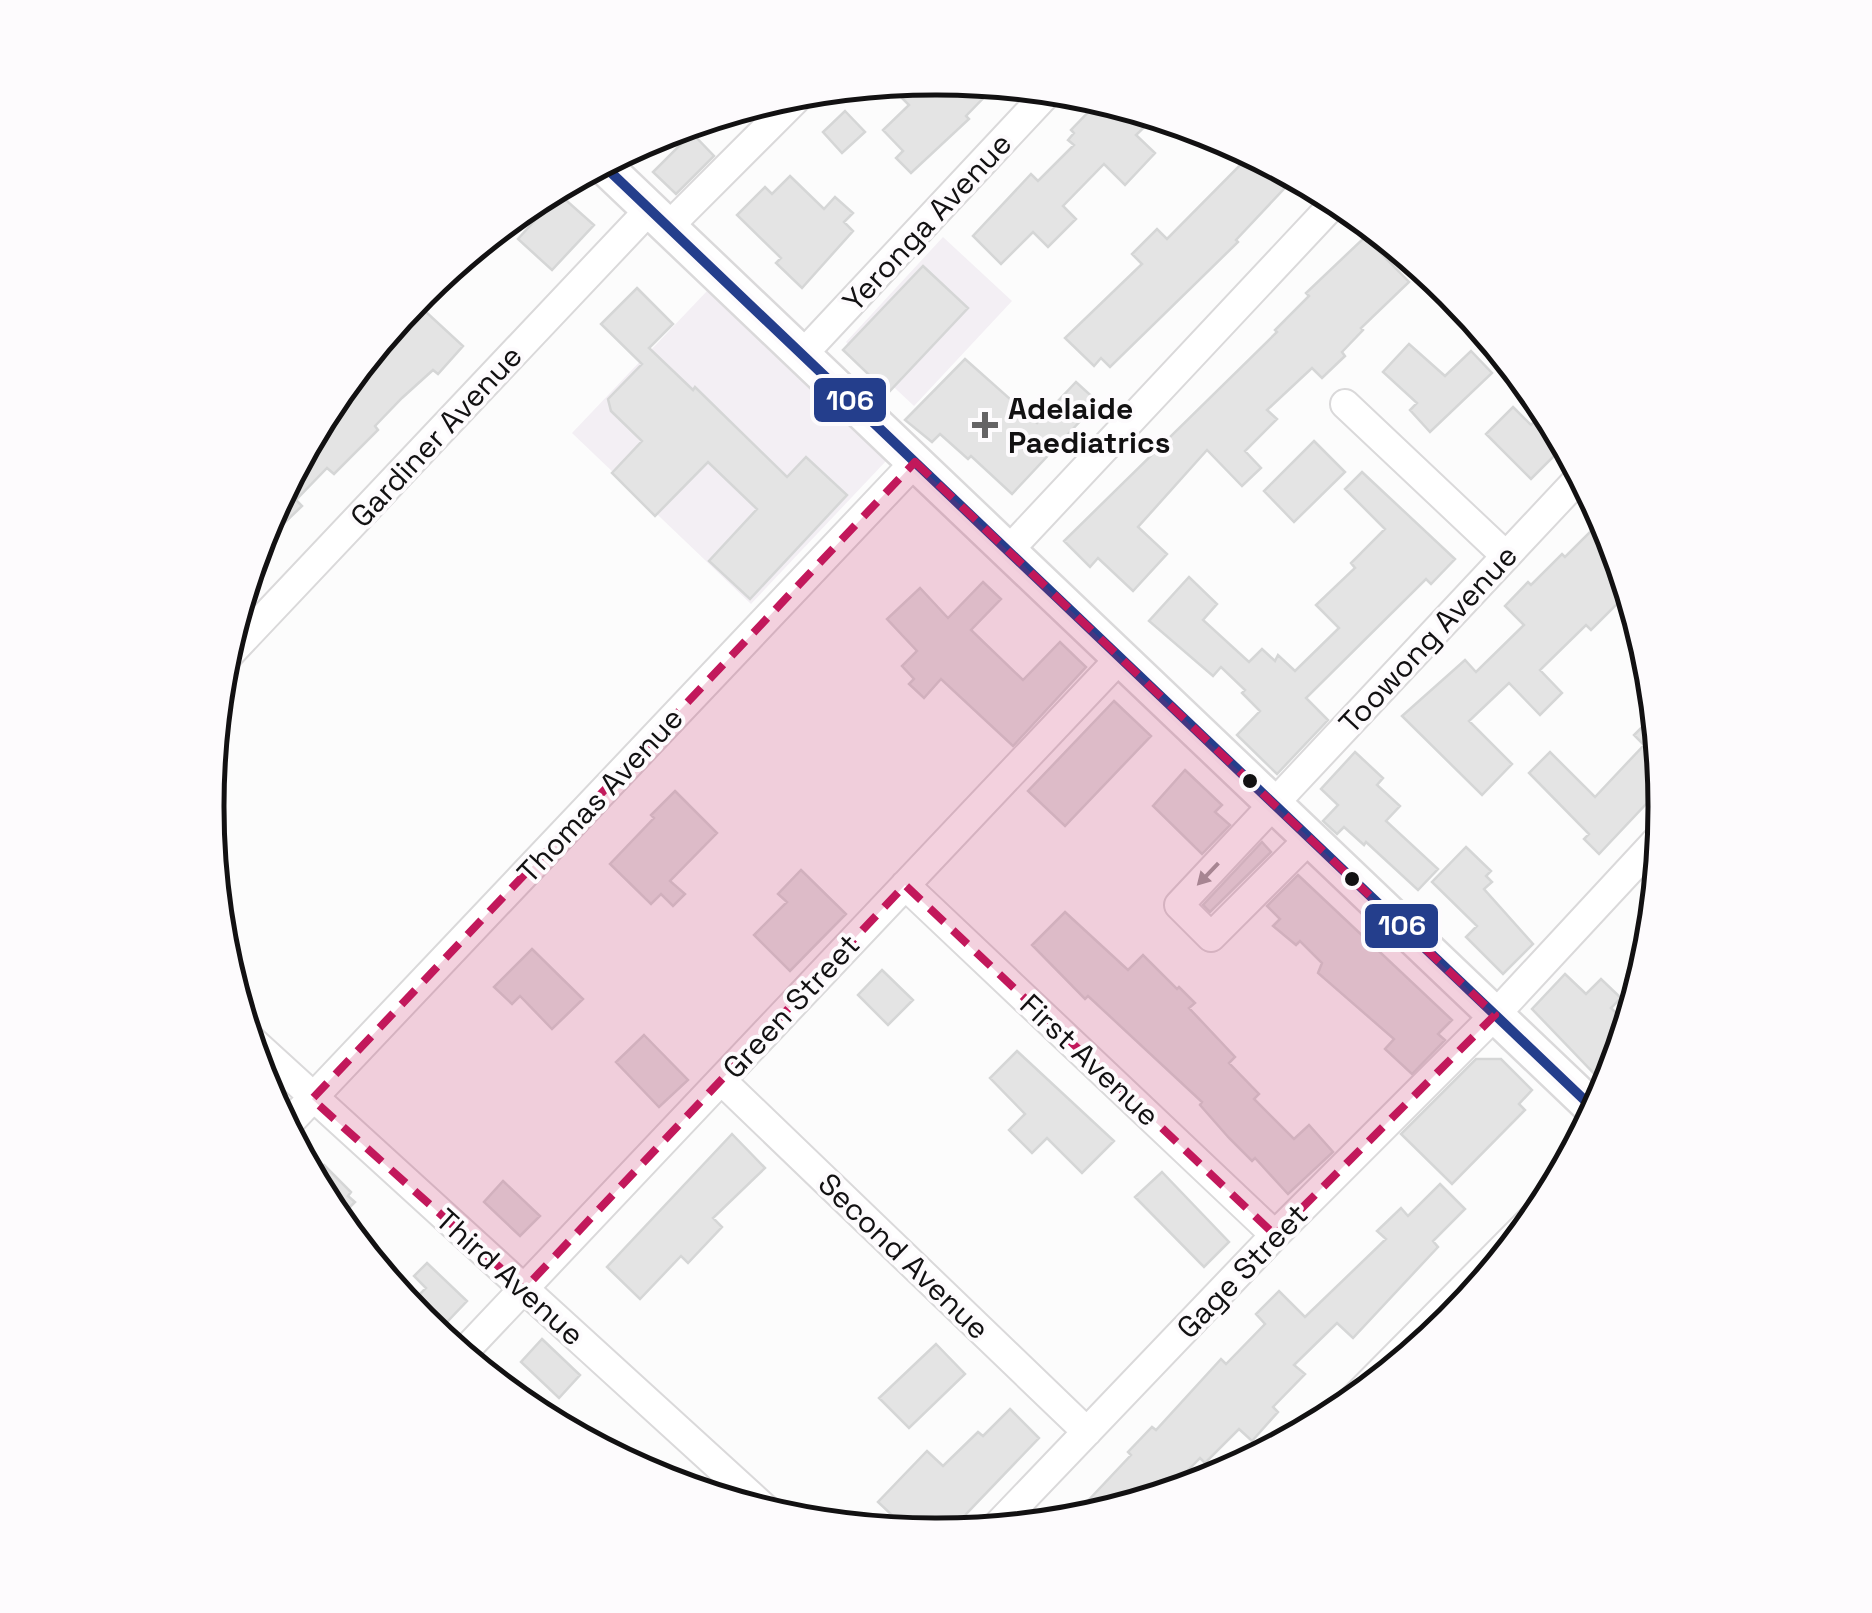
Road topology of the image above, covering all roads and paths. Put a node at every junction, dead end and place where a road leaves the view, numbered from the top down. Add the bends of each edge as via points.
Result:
1 (1038, 103) edge
2 (778, 113) edge
3 (611, 173) edge
4 (1326, 212) edge
5 (659, 217) junction
6 (803, 354) junction
7 (1344, 404) dead end
8 (915, 462) junction
9 (1571, 487) edge
10 (1009, 550) junction
11 (1506, 556) junction
12 (245, 640) edge
13 (1121, 657) junction
14 (1275, 804) junction
15 (1310, 838) junction
16 (1646, 852) edge
17 (906, 885) junction
18 (1495, 1016) junction
19 (272, 1060) edge
20 (721, 1080) junction
21 (312, 1099) junction
22 (1584, 1099) edge
23 (296, 1116) edge
24 (1275, 1235) junction
25 (524, 1289) junction
26 (471, 1344) edge
27 (1087, 1432) junction
28 (747, 1493) edge
29 (1009, 1514) edge

1 - 6 street, Yeronga Avenue
2 - 5 street, Gardiner Avenue
3 - 5 main road
4 - 10 street
5 - 6 main road
5 - 12 street, Gardiner Avenue
6 - 8 main road
7 - 11 street
8 - 10 main road
8 - 21 street, Thomas Avenue
9 - 11 street, Toowong Avenue
10 - 13 main road
11 - 14 street, Toowong Avenue
13 - 14 main road
13 - 17 street, Green Street
14 - 15 main road
14 -> 15 street, Toowong Avenue via 1178,904 1211,937
15 - 18 main road
16 - 18 street, Gage Street
17 - 20 street, Green Street
17 - 24 street, First Avenue
18 - 22 main road
18 - 24 street, Gage Street
19 - 21 street, Third Avenue
20 - 25 street, Green Street
20 - 27 street, Second Avenue
21 - 23 street, Thomas Avenue
21 - 25 street, Third Avenue
24 - 27 street, Gage Street
25 - 26 street, Green Street
25 - 28 street, Third Avenue
27 - 29 street, Gage Street

